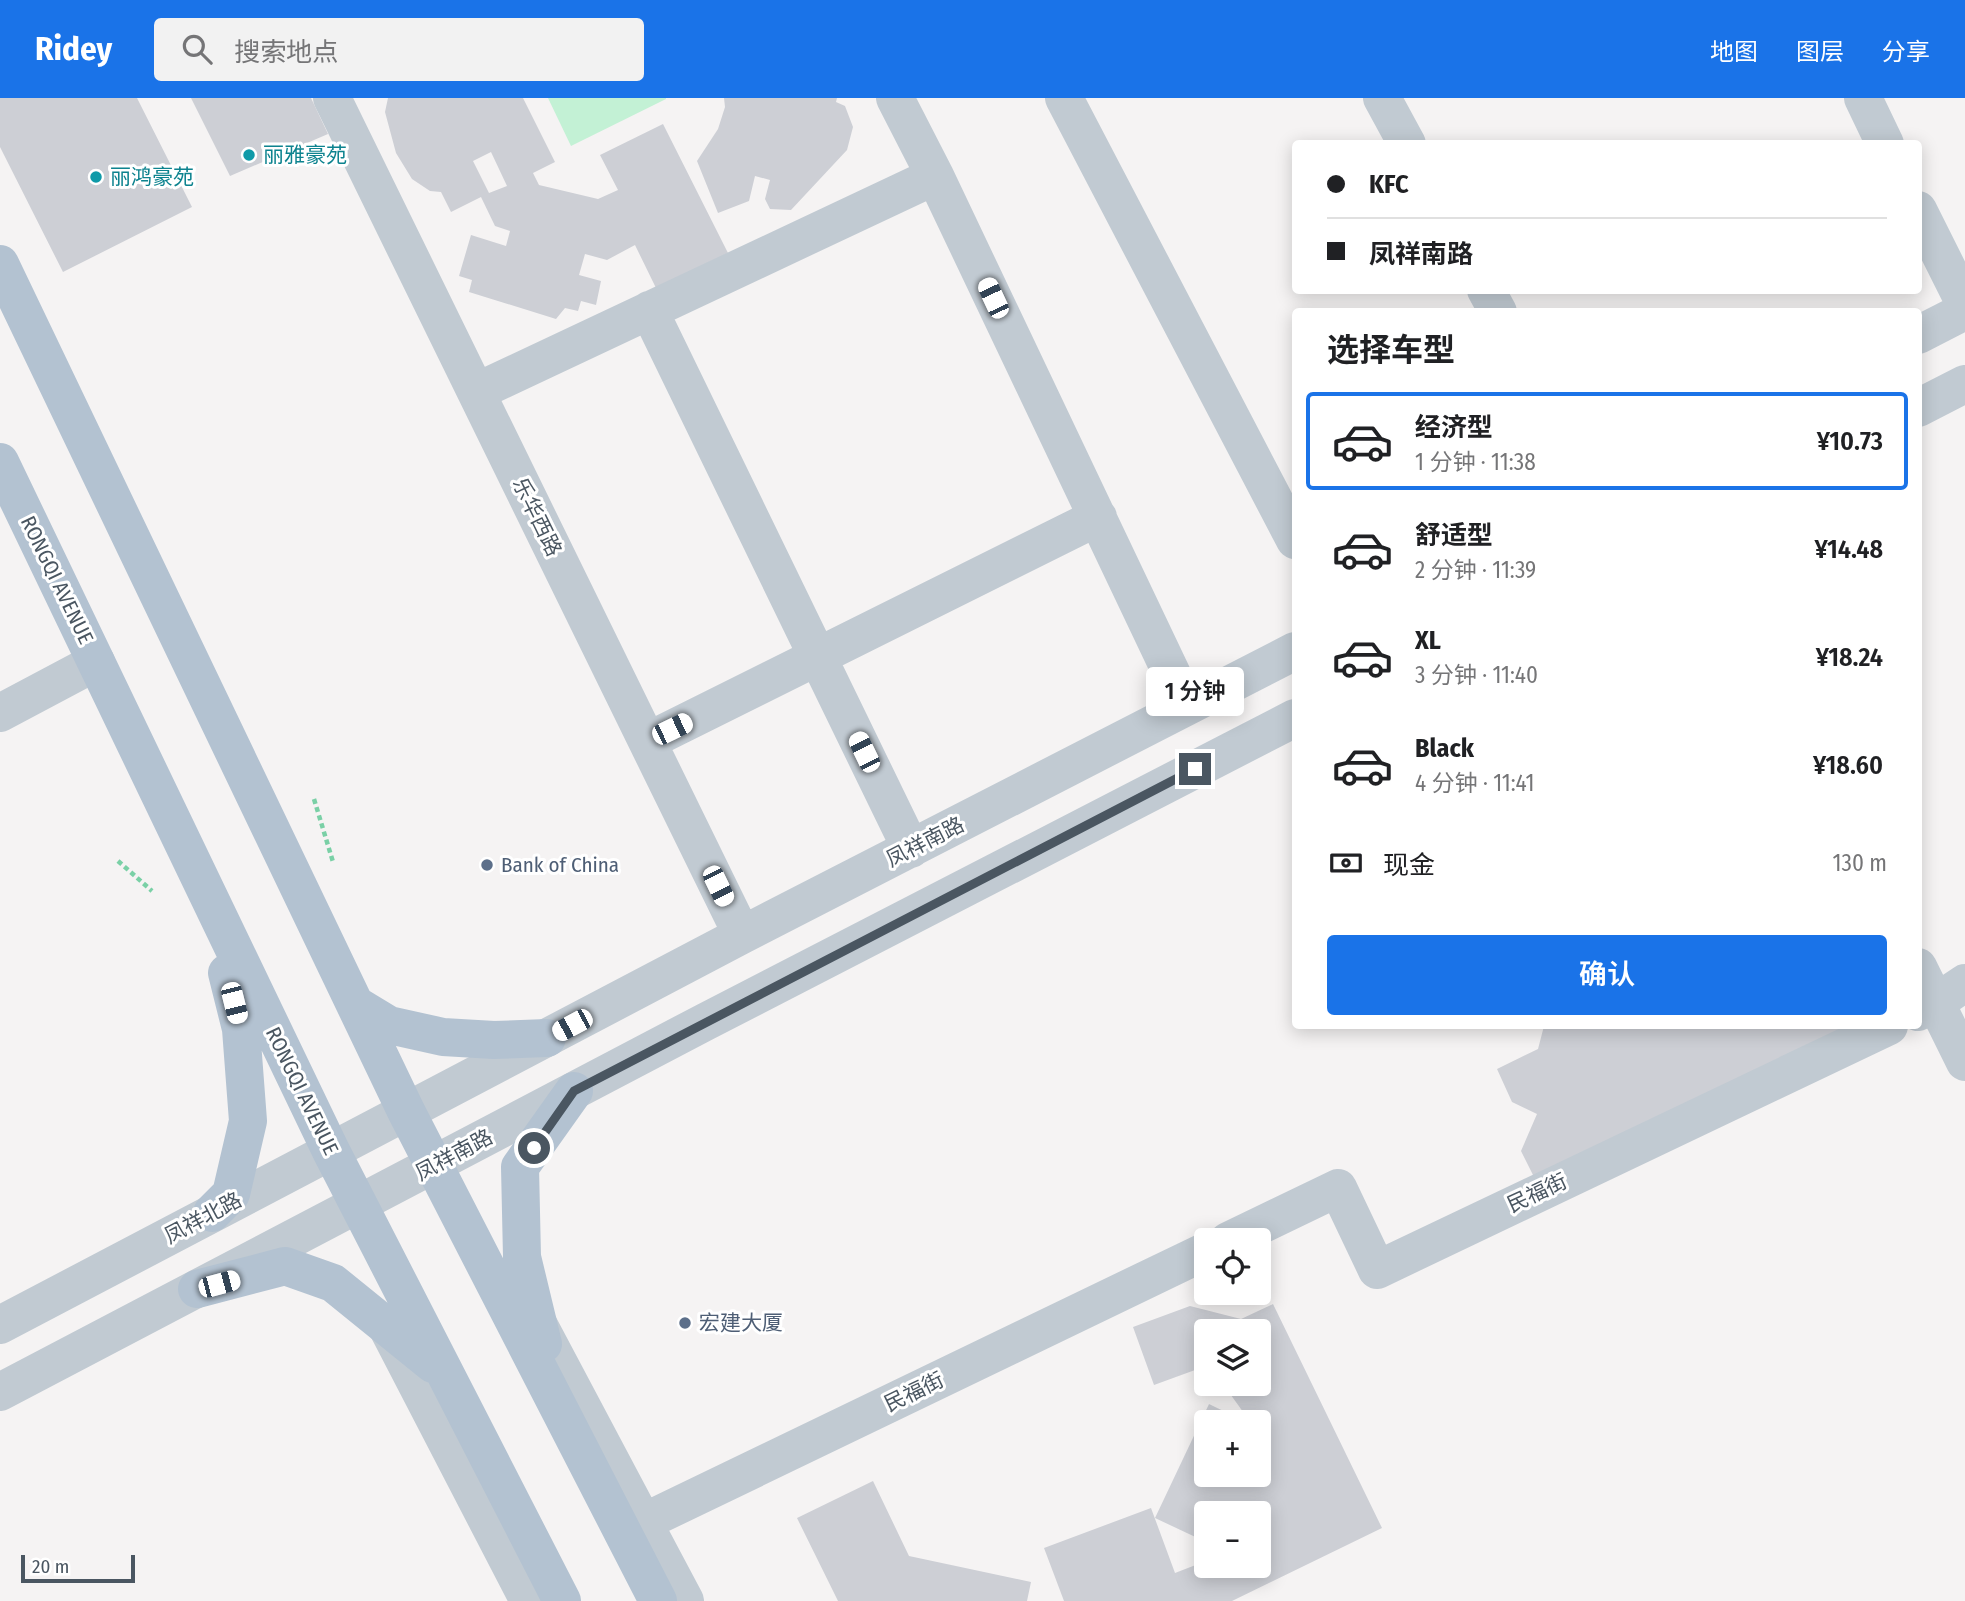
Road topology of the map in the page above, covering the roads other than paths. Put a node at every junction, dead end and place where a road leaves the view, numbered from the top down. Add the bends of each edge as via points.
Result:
1 (332, 98) edge
2 (895, 98) edge
3 (1064, 98) edge
4 (1382, 98) edge
5 (1863, 98) edge
6 (1404, 140) edge
7 (1883, 140) edge
8 (935, 176) junction
9 (1922, 217) edge
10 (0, 264) edge
11 (1965, 304) edge
12 (649, 310) junction
13 (1965, 312) edge
14 (1922, 333) edge
15 (1965, 384) edge
16 (476, 392) junction
17 (1922, 406) edge
18 (0, 462) edge
19 (1098, 517) junction
20 (1292, 534) edge
21 (1292, 653) edge
22 (817, 657) junction
23 (96, 663) junction
24 (1187, 706) junction
25 (0, 713) edge
26 (1292, 721) edge
27 (648, 741) junction
28 (911, 849) junction
29 (210, 899) junction
30 (742, 935) junction
31 (1922, 974) edge
32 (1939, 999) edge
33 (355, 1005) junction
34 (1883, 1029) edge
35 (547, 1038) junction
36 (1965, 1062) edge
37 (574, 1091) junction
38 (406, 1111) junction
39 (331, 1151) junction
40 (435, 1166) junction
41 (359, 1205) junction
42 (212, 1213) junction
43 (1255, 1228) edge
44 (1194, 1257) edge
45 (197, 1289) junction
46 (537, 1322) junction
47 (0, 1325) edge
48 (386, 1325) junction
49 (446, 1374) junction
50 (0, 1392) edge
51 (557, 1404) junction
52 (633, 1527) junction
53 (529, 1601) edge
54 (562, 1601) edge
55 (658, 1601) edge
56 (685, 1601) edge

1 - 16 street, 乐华西路
2 - 8 street
3 - 20 street
4 - 6 street
5 - 7 street
8 - 12 street
8 - 19 street
9 - 11 street
10 - 33 main road
12 - 16 street
12 - 22 street
13 - 14 street
15 - 17 street
16 - 27 street, 乐华西路
18 - 23 main road, RONGQI AVENUE
19 - 22 street
19 - 24 street
21 - 24 street, 凤祥南路
22 - 27 street
22 - 28 street
23 - 25 street
23 - 29 main road, RONGQI AVENUE
24 - 28 street, 凤祥南路
26 - 37 street, 凤祥南路
27 - 30 street, 乐华西路
28 - 30 street, 凤祥南路
29 - 39 main road, RONGQI AVENUE
29 - 42 main road via 241,1030 248,1121 231,1194
30 - 35 street, 凤祥南路
31 - 32 street
32 - 36 street
33 - 35 main road via 389,1024 443,1037
33 - 38 main road
34 - 43 street, 民福街 via 1377,1269 1338,1188
35 - 38 street, 凤祥南路
37 - 40 street, 凤祥南路
37 - 46 main road via 520,1167 522,1257
38 - 39 street, 凤祥北路
38 - 40 main road
39 - 41 main road, RONGQI AVENUE
39 - 42 street, 凤祥北路
40 - 41 street, 凤祥南路
40 - 51 main road
41 - 45 street
41 - 49 main road, RONGQI AVENUE
42 - 47 street, 凤祥北路
44 - 52 street, 民福街
45 - 48 main road via 285,1266 333,1283
45 - 50 street
46 - 51 main road
46 - 52 street
48 - 49 main road
48 - 53 street
49 - 54 main road, RONGQI AVENUE
51 - 52 main road
52 - 55 main road
52 - 56 street

